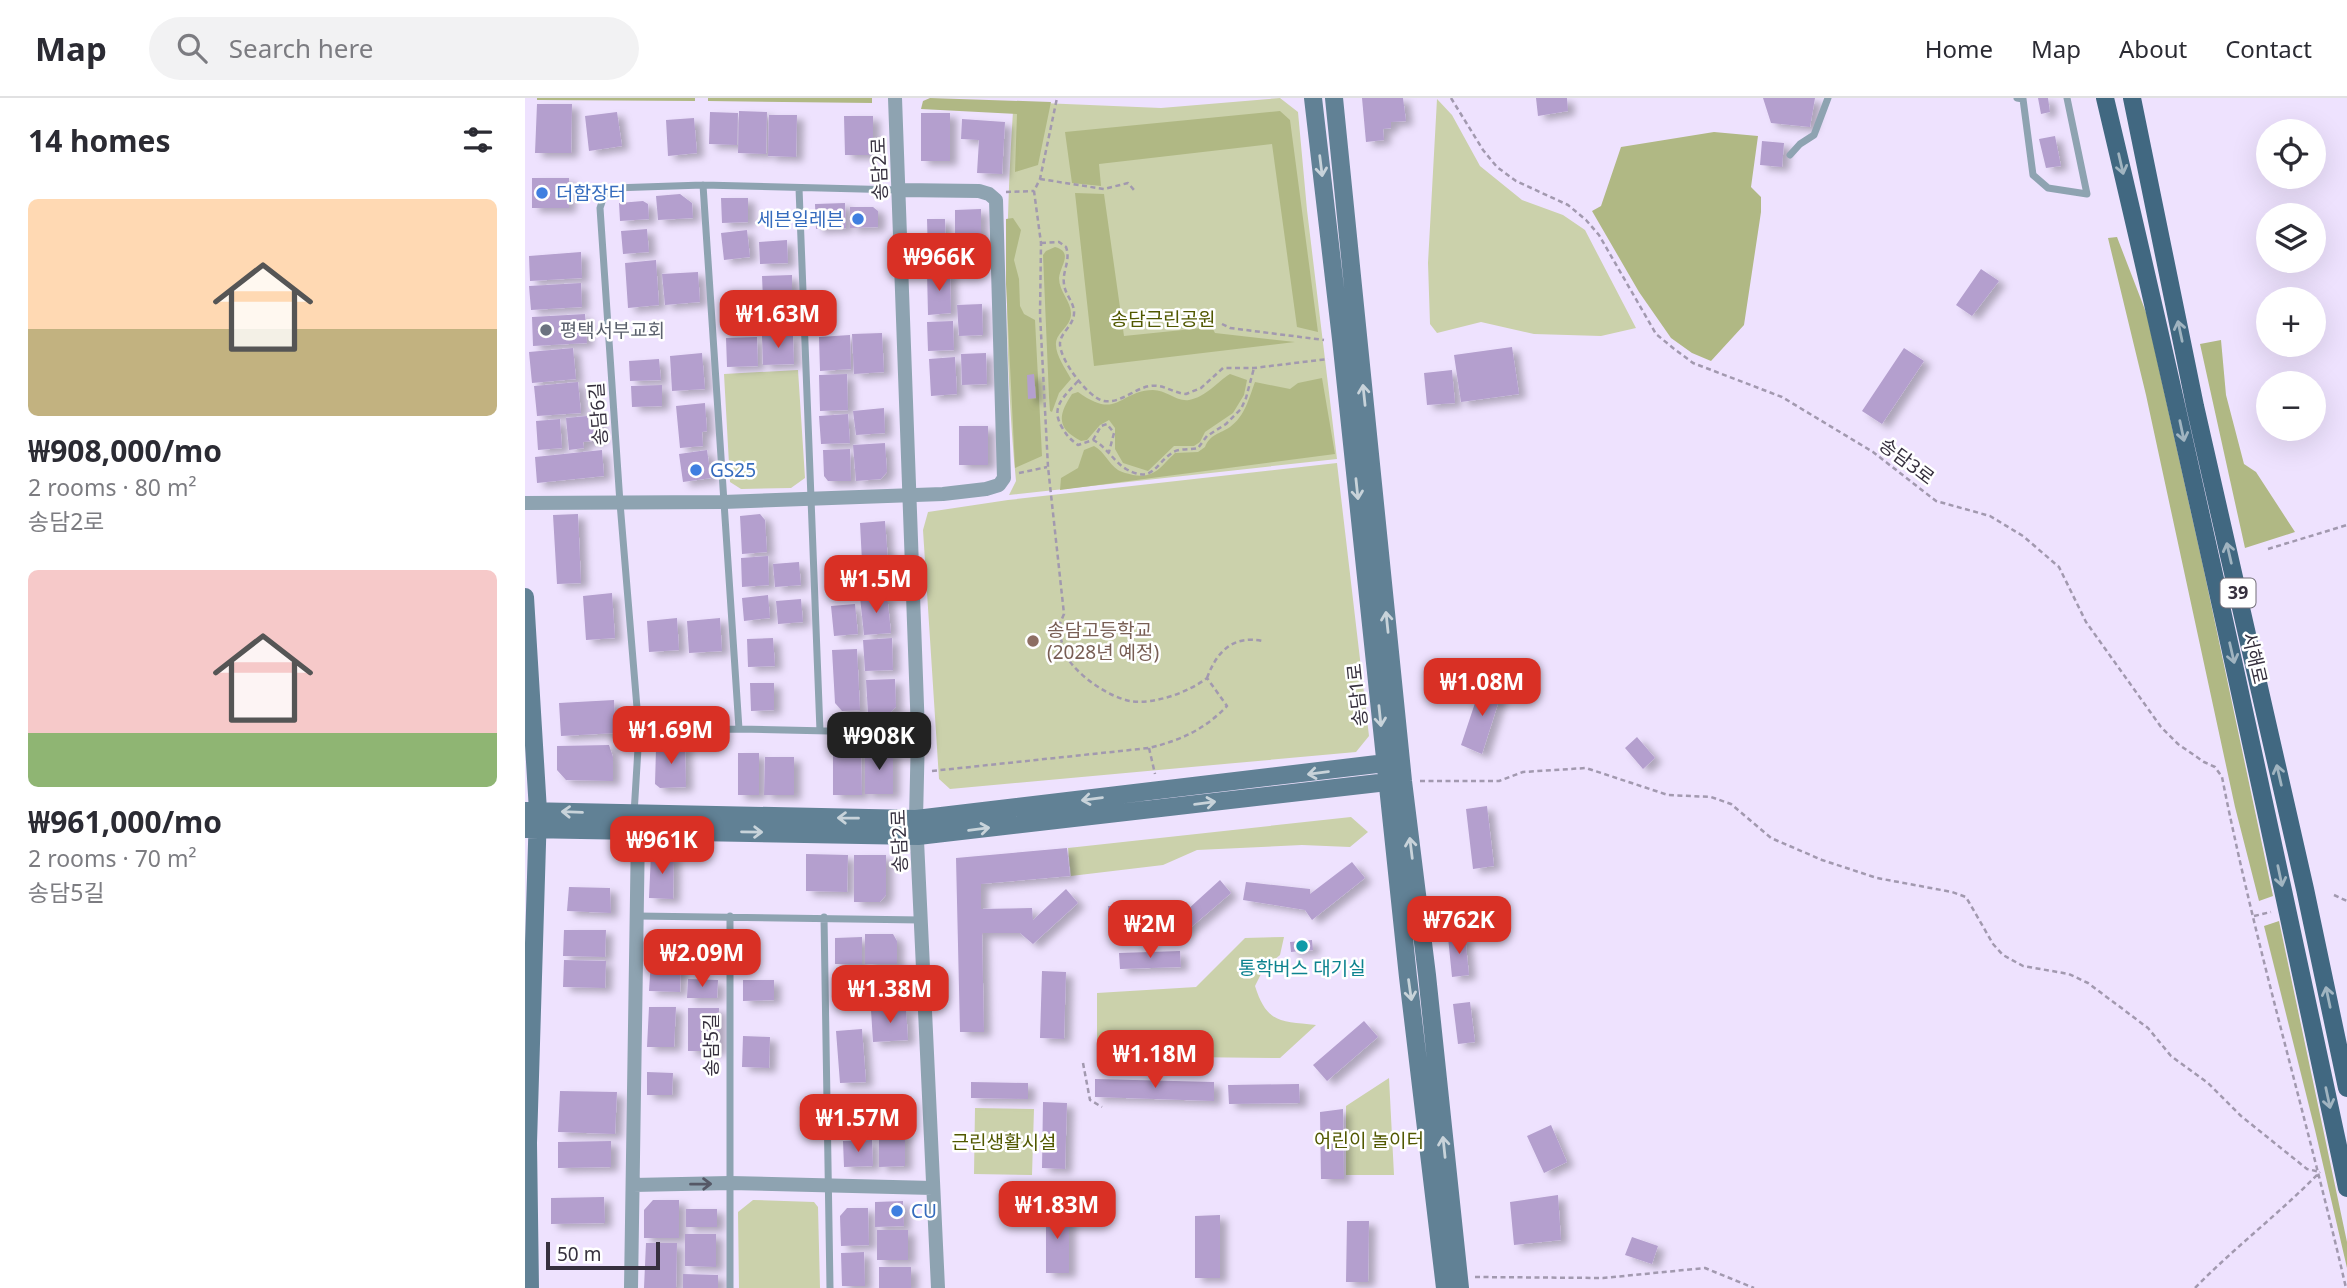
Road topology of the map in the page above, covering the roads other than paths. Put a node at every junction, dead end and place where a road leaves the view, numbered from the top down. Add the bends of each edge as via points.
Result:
1 (895, 98) edge
2 (1313, 98) edge
3 (1334, 98) edge
4 (1828, 98) edge
5 (2017, 98) edge
6 (2067, 98) edge
7 (2105, 98) edge
8 (2133, 98) edge
9 (1790, 155) dead end
10 (703, 185) junction
11 (799, 188) junction
12 (900, 190) junction
13 (908, 496) junction
14 (812, 499) junction
15 (723, 502) junction
16 (525, 503) edge
17 (620, 503) junction
18 (525, 597) edge
19 (739, 729) junction
20 (820, 731) junction
21 (639, 732) junction
22 (918, 733) junction
23 (1394, 772) junction
24 (531, 811) edge
25 (636, 822) junction
26 (917, 828) junction
27 (531, 829) edge
28 (636, 916) junction
29 (730, 916) junction
30 (824, 917) junction
31 (922, 920) junction
32 (2347, 1088) edge
33 (730, 1183) junction
34 (632, 1185) junction
35 (830, 1186) junction
36 (933, 1188) junction
37 (2347, 1188) edge
38 (1454, 1284) edge
39 (530, 1288) edge
40 (631, 1288) edge
41 (730, 1288) edge
42 (830, 1288) edge
43 (937, 1288) edge

1 - 12 street, 송담2로
2 -> 23 main road, 송담1로
23 -> 3 main road, 송담1로
4 - 9 lane via 1814,135
5 - 6 lane via 2023,99 2033,175 2048,188 2087,194
7 -> 37 main road, 서해로 / 39 via 2255,755
32 -> 8 main road, 서해로 / 39 via 2195,406
10 - 11 lane, 송담6길
10 - 15 lane
10 - 17 lane, 송담6길 via 613,188 600,208
11 - 12 lane, 송담6길
11 - 14 lane
12 - 13 street, 송담2로
12 - 13 street via 979,191 996,200 1004,450 1004,478 999,485
13 - 14 street
13 - 22 street, 송담2로
14 - 15 street
14 - 20 lane
15 - 17 street
15 - 19 lane
16 - 17 street
17 - 21 lane, 송담6길
18 - 24 main road
19 - 20 lane
19 - 21 lane
20 - 22 lane
21 - 25 lane, 송담6길
22 - 26 street, 송담2로
23 - 26 main road
23 - 38 main road, 송담1로
25 -> 24 main road
24 - 27 main road
25 - 26 main road
25 - 27 main road
25 - 28 street
26 - 31 street, 송담2로
27 - 39 main road
28 - 29 lane
28 - 34 street
29 - 30 lane
29 - 33 lane, 송담5길
30 - 31 lane
30 - 35 lane
31 - 36 street, 송담2로
34 -> 33 street
33 - 35 street
33 - 41 lane, 송담5길
34 - 40 street
35 - 36 street
35 - 42 lane
36 - 43 street, 송담2로

